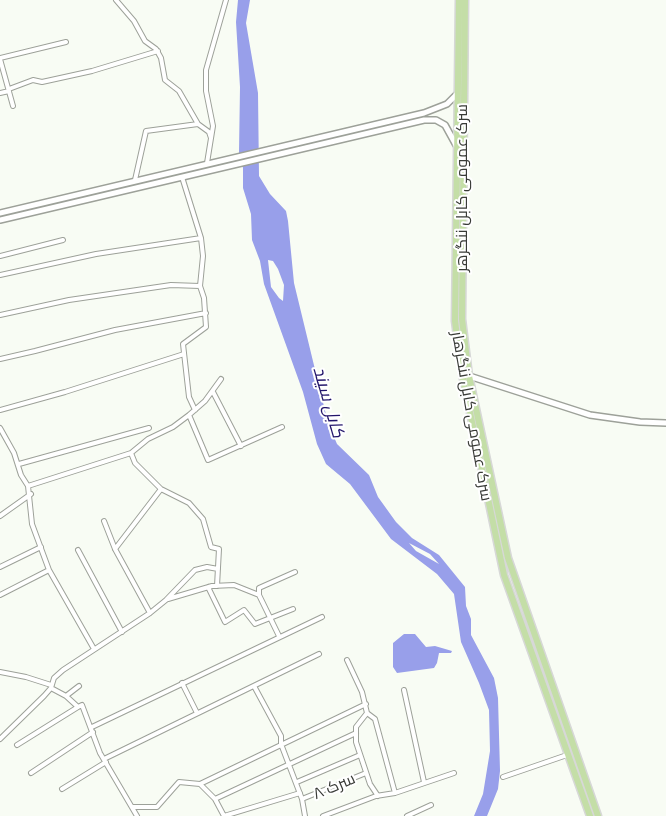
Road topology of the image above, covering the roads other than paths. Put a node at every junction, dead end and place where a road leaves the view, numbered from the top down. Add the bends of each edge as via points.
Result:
1 (116, 0) edge
2 (226, 0) edge
3 (459, 0) edge
4 (465, 0) edge
5 (66, 42) dead end
6 (158, 51) junction
7 (0, 59) edge
8 (9, 90) junction
9 (0, 93) edge
10 (456, 94) junction
11 (13, 106) dead end
12 (198, 124) junction
13 (210, 138) junction
14 (456, 145) junction
15 (206, 163) junction
16 (182, 177) junction
17 (136, 180) junction
18 (101, 188) junction
19 (103, 196) junction
20 (0, 212) edge
21 (0, 220) edge
22 (201, 238) junction
23 (63, 240) dead end
24 (0, 256) edge
25 (0, 276) edge
26 (200, 286) junction
27 (206, 313) junction
28 (0, 315) edge
29 (184, 354) junction
30 (0, 358) edge
31 (462, 374) junction
32 (469, 376) junction
33 (222, 379) dead end
34 (213, 392) junction
35 (0, 410) edge
36 (195, 410) junction
37 (189, 415) junction
38 (666, 423) edge
39 (282, 427) dead end
40 (0, 428) edge
41 (149, 428) dead end
42 (241, 446) junction
43 (131, 453) junction
44 (20, 464) junction
45 (28, 486) junction
46 (161, 489) junction
47 (30, 494) junction
48 (0, 516) edge
49 (104, 521) dead end
50 (41, 547) junction
51 (115, 548) junction
52 (78, 550) dead end
53 (0, 566) edge
54 (218, 569) junction
55 (49, 570) junction
56 (295, 572) dead end
57 (217, 586) junction
58 (208, 587) junction
59 (0, 595) edge
60 (259, 596) junction
61 (166, 600) junction
62 (293, 609) dead end
63 (150, 613) junction
64 (322, 617) dead end
65 (270, 618) junction
66 (122, 632) junction
67 (279, 636) junction
68 (94, 650) junction
69 (319, 654) dead end
70 (347, 660) dead end
71 (0, 672) edge
72 (182, 682) junction
73 (550, 682) junction
74 (543, 685) junction
75 (51, 686) junction
76 (79, 686) dead end
77 (254, 686) junction
78 (404, 690) dead end
79 (66, 696) junction
80 (366, 704) junction
81 (78, 707) junction
82 (197, 713) junction
83 (367, 713) junction
84 (92, 727) junction
85 (93, 732) junction
86 (356, 733) junction
87 (0, 739) edge
88 (281, 744) junction
89 (17, 745) dead end
90 (360, 755) junction
91 (567, 755) junction
92 (105, 760) junction
93 (289, 764) junction
94 (31, 773) dead end
95 (366, 773) junction
96 (454, 773) dead end
97 (503, 777) dead end
98 (297, 782) junction
99 (424, 782) junction
100 (200, 784) junction
101 (62, 789) dead end
102 (300, 793) junction
103 (394, 794) junction
104 (378, 796) junction
105 (215, 799) junction
106 (302, 799) junction
107 (431, 805) dead end
108 (133, 807) junction
109 (137, 816) edge
110 (224, 816) edge
111 (305, 816) edge
112 (323, 816) edge
113 (407, 816) edge
114 (590, 816) edge
115 (598, 816) edge

1 - 6 street via 134,21 145,41
2 - 13 street via 206,70 206,91 213,126
3 - 10 highway, سرک عمومی کابل ننگرهار
4 - 32 highway, سرک عمومی کابل ننگرهر via 462,319
5 - 7 street
6 - 8 street via 92,71 42,82 33,80
6 - 12 street via 165,80 179,91
7 - 8 street
8 - 9 street
8 - 11 street
10 - 14 highway, سرک عمومی کابل ننگرهار
10 - 15 street via 438,109
12 - 13 street via 209,132
12 - 17 street via 146,132
13 - 15 street via 212,144
14 - 16 street via 445,125 436,120 424,120
14 - 31 highway, سرک عمومی کابل ننگرهار via 455,321
15 - 17 street
16 - 19 street
16 - 22 street
17 - 18 street
18 - 19 street
18 - 20 street
19 - 21 street
22 - 25 street via 96,254
22 - 26 street
23 - 24 street
26 - 27 street
26 - 28 street via 171,285 69,300
27 - 29 street via 206,327 183,344
27 - 30 street via 115,330 36,352
29 - 35 street
29 - 36 street via 189,397
31 - 32 street
31 - 74 highway, سرک عمومی کابل ننگرهار via 499,553
32 - 38 street via 590,415
32 - 73 highway, سرک عمومی کابل ننگرهار via 508,558
33 - 34 street
34 - 36 street
34 - 42 street
36 - 37 street
37 - 42 street via 208,460
37 - 43 street
39 - 42 street
40 - 44 street
41 - 44 street
43 - 45 street
43 - 46 street via 135,463
44 - 45 street via 21,475
45 - 47 street
46 - 51 street
46 - 54 street via 189,503 204,519 210,547 219,548
47 - 48 street
47 - 50 street via 32,524
49 - 51 street
50 - 53 street
50 - 55 street
51 - 63 street
52 - 66 street
54 - 57 street
54 - 61 street via 195,570
55 - 59 street
55 - 68 street
56 - 60 street via 261,587
57 - 58 street
57 - 60 street via 234,585
58 - 61 street
58 - 65 street via 225,622 244,610 255,624
60 - 65 street
61 - 63 street
62 - 65 street
63 - 66 street
64 - 67 street
65 - 67 street
66 - 68 street
67 - 72 street
68 - 75 street via 63,670
69 - 77 street
70 - 80 street
71 - 75 street via 26,676
72 - 82 street
72 - 84 street
73 - 74 highway
73 - 115 highway, سرک عمومی کابل ننگرهار
74 - 91 highway, سرک عمومی کابل ننگرهار
75 - 79 street
75 - 87 street
76 - 79 street
77 - 82 street
77 - 88 street via 281,736
78 - 99 street
79 - 81 street
80 - 83 street
80 - 88 street
81 - 84 street via 82,705
81 - 89 street
82 - 92 street
83 - 86 street via 358,723
83 - 103 street via 375,719
84 - 85 street
85 - 92 street
85 - 94 street
86 - 90 street
86 - 93 street
88 - 93 street
88 - 100 street
90 - 95 street
90 - 98 street
91 - 97 street
91 - 114 highway, سرک عمومی کابل ننگرهار
92 - 101 street
92 - 108 street
93 - 98 street
93 - 105 street
95 - 104 street
95 - 106 street, سرک ۸
96 - 99 street
98 - 102 street
99 - 103 street
100 - 105 street
100 - 108 street via 179,782 157,807
102 - 106 street
102 - 110 street
103 - 104 street
104 - 112 street
105 - 110 street
106 - 111 street
107 - 113 street
108 - 109 street

